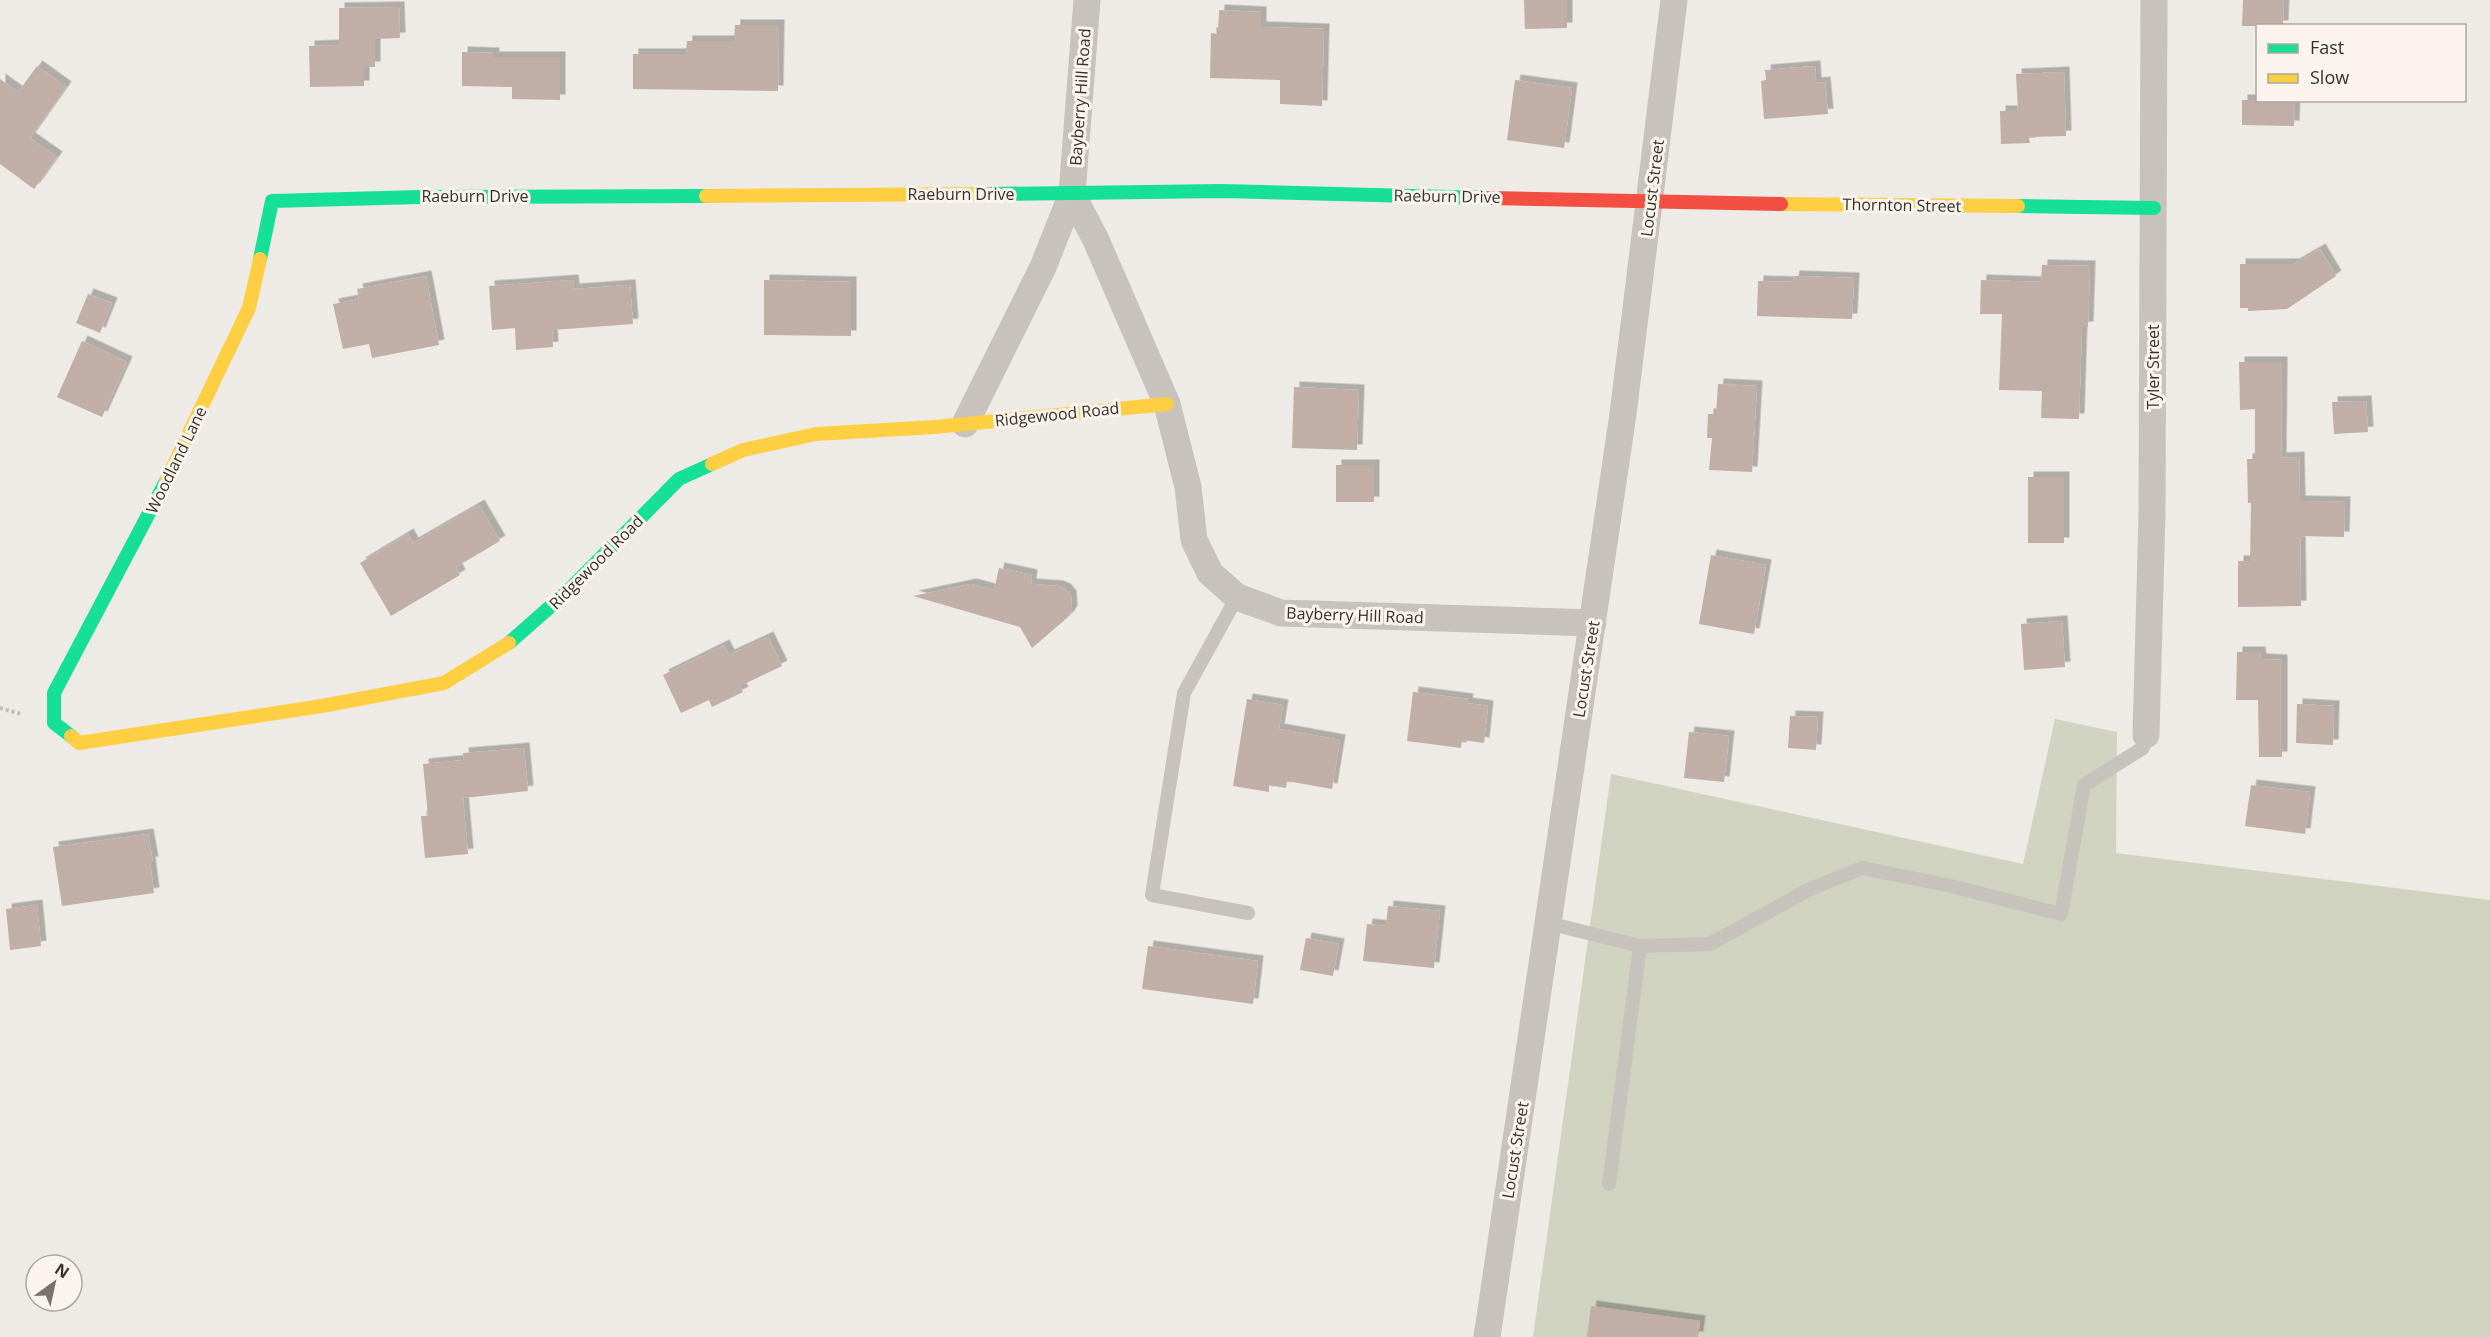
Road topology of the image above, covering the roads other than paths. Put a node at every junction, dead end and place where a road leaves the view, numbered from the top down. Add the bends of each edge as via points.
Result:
1 (1087, 0) edge
2 (1674, 0) edge
3 (2154, 0) edge
4 (1072, 194) junction
5 (272, 201) joint
6 (1650, 202) junction
7 (2154, 208) junction
8 (1167, 404) junction
9 (965, 423) junction
10 (1237, 597) junction
11 (1593, 623) junction
12 (54, 707) joint
13 (2146, 735) joint
14 (1248, 913) dead end
15 (1548, 923) junction
16 (1640, 946) junction
17 (1609, 1185) dead end
18 (1486, 1337) edge

1 - 4 street, Bayberry Hill Road
2 - 6 street, Locust Street
3 - 7 street, Tyler Street
4 - 5 street, Raeburn Drive via 455,196
4 - 6 street, Raeburn Drive via 1222,191
4 - 8 street, Bayberry Hill Road
4 - 9 street, Bayberry Hill Road via 1043,267
5 - 12 street, Woodland Lane via 249,308 184,447 54,693
6 - 7 street, Thornton Street
6 - 11 street, Locust Street
7 - 13 street, Tyler Street
8 - 9 street, Ridgewood Road
8 - 10 street, Bayberry Hill Road via 1188,486 1194,540 1210,573
9 - 12 street, Ridgewood Road via 816,434 743,450 679,479 567,592 512,641 444,683 79,743 54,723
10 - 11 street, Bayberry Hill Road via 1281,613
10 - 14 lane via 1184,693 1152,895
11 - 15 street, Locust Street
13 - 16 lane via 2143,748 2085,785 2061,914 1862,867 1810,889 1710,944
15 - 16 lane
15 - 18 street, Locust Street
16 - 17 lane

